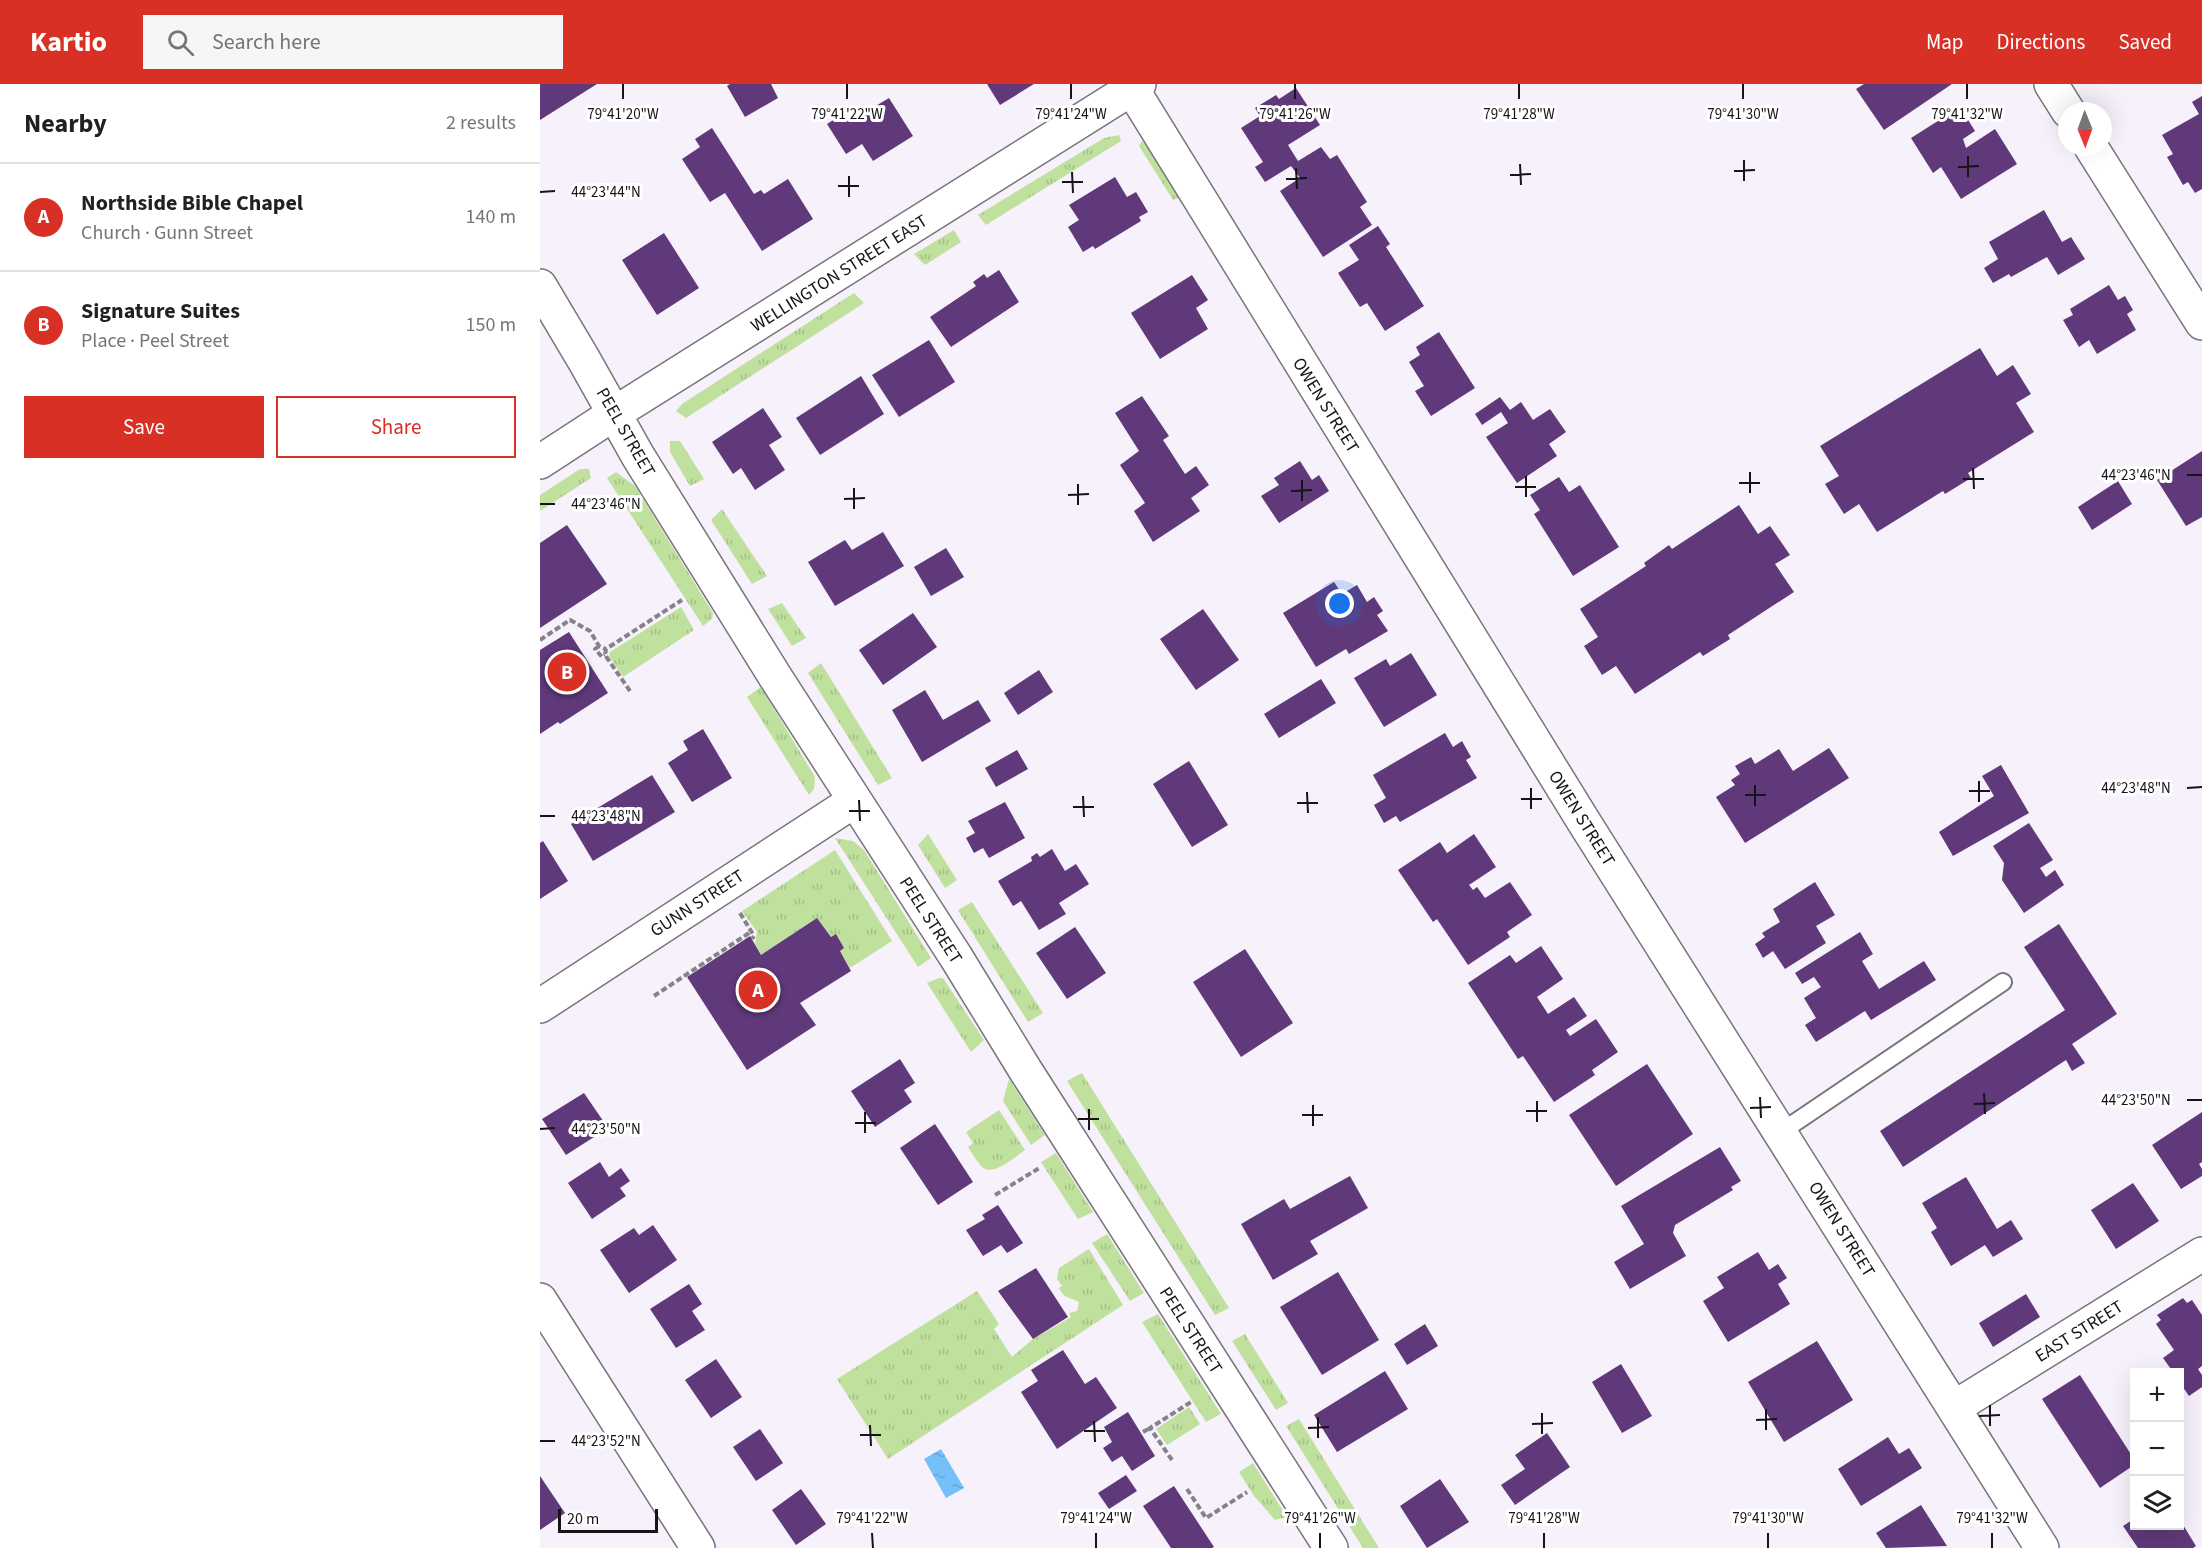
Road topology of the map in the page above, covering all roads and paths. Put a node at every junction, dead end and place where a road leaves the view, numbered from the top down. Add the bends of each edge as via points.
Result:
1 (2051, 84) edge
2 (1133, 86) edge
3 (2062, 102) edge
4 (2097, 156) edge
5 (540, 286) edge
6 (2202, 323) edge
7 (615, 413) junction
8 (540, 462) edge
9 (682, 600) dead end
10 (540, 640) edge
11 (599, 646) junction
12 (606, 649) junction
13 (605, 655) junction
14 (630, 691) dead end
15 (854, 801) junction
16 (738, 910) dead end
17 (752, 931) junction
18 (752, 939) dead end
19 (2003, 982) dead end
20 (654, 996) dead end
21 (540, 1005) edge
22 (1781, 1132) junction
23 (1041, 1167) dead end
24 (995, 1195) dead end
25 (2202, 1254) edge
26 (540, 1300) edge
27 (1191, 1402) dead end
28 (1955, 1407) junction
29 (1150, 1428) junction
30 (1143, 1432) dead end
31 (1172, 1460) dead end
32 (1187, 1489) dead end
33 (1247, 1492) dead end
34 (698, 1548) edge
35 (1331, 1548) edge
36 (2042, 1548) edge

1 - 3 street
2 - 7 street, WELLINGTON STREET EAST
2 - 22 street, OWEN STREET via 1584,822
4 - 6 street
5 - 7 street, PEEL STREET
7 - 8 street, WELLINGTON STREET EAST
7 - 15 street, PEEL STREET
9 - 12 path
10 - 11 path via 570,620 590,631
11 - 12 path
11 - 13 path via 595,649 602,657
12 - 13 path
13 - 14 path
15 - 21 street, GUNN STREET
15 - 35 street, PEEL STREET
16 - 17 path
17 - 18 path
17 - 20 path
19 - 22 lane
22 - 28 street, OWEN STREET
23 - 24 path
25 - 28 street, EAST STREET
26 - 34 street
27 - 29 path
28 - 36 street, OWEN STREET
29 - 30 path
29 - 31 path
32 - 33 path via 1206,1518

